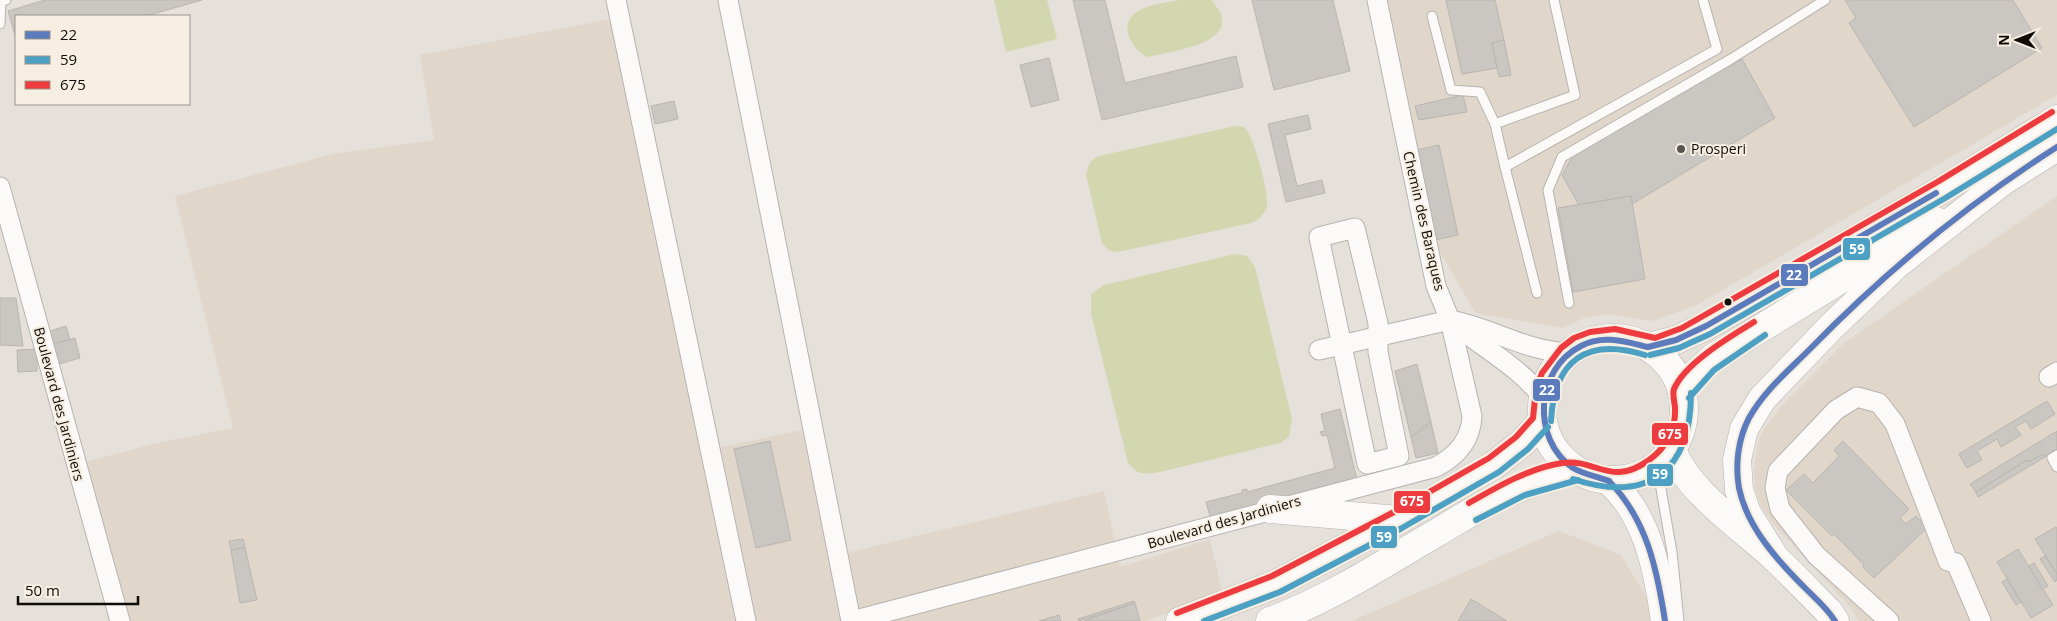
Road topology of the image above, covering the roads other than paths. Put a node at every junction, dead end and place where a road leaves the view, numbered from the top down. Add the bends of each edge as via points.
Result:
1 (6, 0) edge
2 (616, 0) edge
3 (728, 0) edge
4 (1377, 0) edge
5 (1554, 0) edge
6 (1703, 0) edge
7 (1825, 0) edge
8 (1432, 16) dead end
9 (0, 24) edge
10 (2057, 119) edge
11 (1495, 124) junction
12 (2057, 147) edge
13 (1505, 167) junction
14 (2003, 181) junction
15 (0, 187) edge
16 (1537, 293) dead end
17 (1569, 303) dead end
18 (1450, 320) junction
19 (1380, 336) junction
20 (1343, 345) junction
21 (1648, 347) junction
22 (1319, 350) dead end
23 (1568, 353) junction
24 (1682, 393) junction
25 (1542, 409) junction
26 (2057, 455) edge
27 (1665, 458) junction
28 (2057, 467) edge
29 (1576, 471) junction
30 (1609, 481) junction
31 (1270, 509) junction
32 (1398, 520) junction
33 (1775, 558) junction
34 (120, 621) edge
35 (746, 621) edge
36 (851, 621) edge
37 (1180, 621) edge
38 (1270, 621) edge
39 (1665, 621) edge
40 (1679, 621) edge
41 (1835, 621) edge
42 (1889, 621) edge
43 (1981, 621) edge

1 - 9 lane via 1,1
2 - 35 street
3 - 36 street
4 - 18 street, Chemin des Baraques via 1436,286
5 - 11 lane via 1575,95
6 - 13 lane via 1717,49
7 - 17 lane via 1562,157 1548,190
8 - 11 lane via 1451,90 1480,92
10 - 21 main road via 1706,326 1676,340
11 - 13 lane
12 - 14 main road
13 - 16 lane
14 - 24 main road via 1714,357 1697,372
14 - 33 main road via 1870,288 1757,406 1744,428 1737,460 1739,490 1747,513
15 - 34 street, Boulevard des Jardiniers
18 - 19 street
18 - 23 street via 1471,324 1544,352
18 - 25 street via 1532,384
18 - 31 street, Boulevard des Jardiniers via 1472,416 1472,427 1459,451 1436,467
19 - 20 street
19 - 20 street via 1355,228 1319,237
19 - 20 street via 1378,352 1399,456 1367,464 1343,358
20 - 22 street
21 - 23 main road via 1635,341 1607,338 1580,345
21 - 24 main road via 1675,374
23 - 25 main road via 1552,373
24 - 27 main road via 1681,432
25 - 29 main road via 1548,441 1560,458
25 - 32 main road via 1522,443 1494,465
26 - 28 lane via 2052,458
27 - 30 main road via 1643,475
27 - 33 main road via 1675,459 1691,481
27 - 40 lane
29 - 30 main road
29 - 38 main road via 1528,484 1489,501 1332,595
30 - 39 main road via 1622,492 1649,545
31 - 32 main road
31 - 36 street, Boulevard des Jardiniers
32 - 37 main road via 1276,584
33 - 41 main road
42 - 43 street via 1816,555 1780,509 1775,488 1778,471 1836,410 1857,398 1879,404 1895,424 1948,561 1956,563

